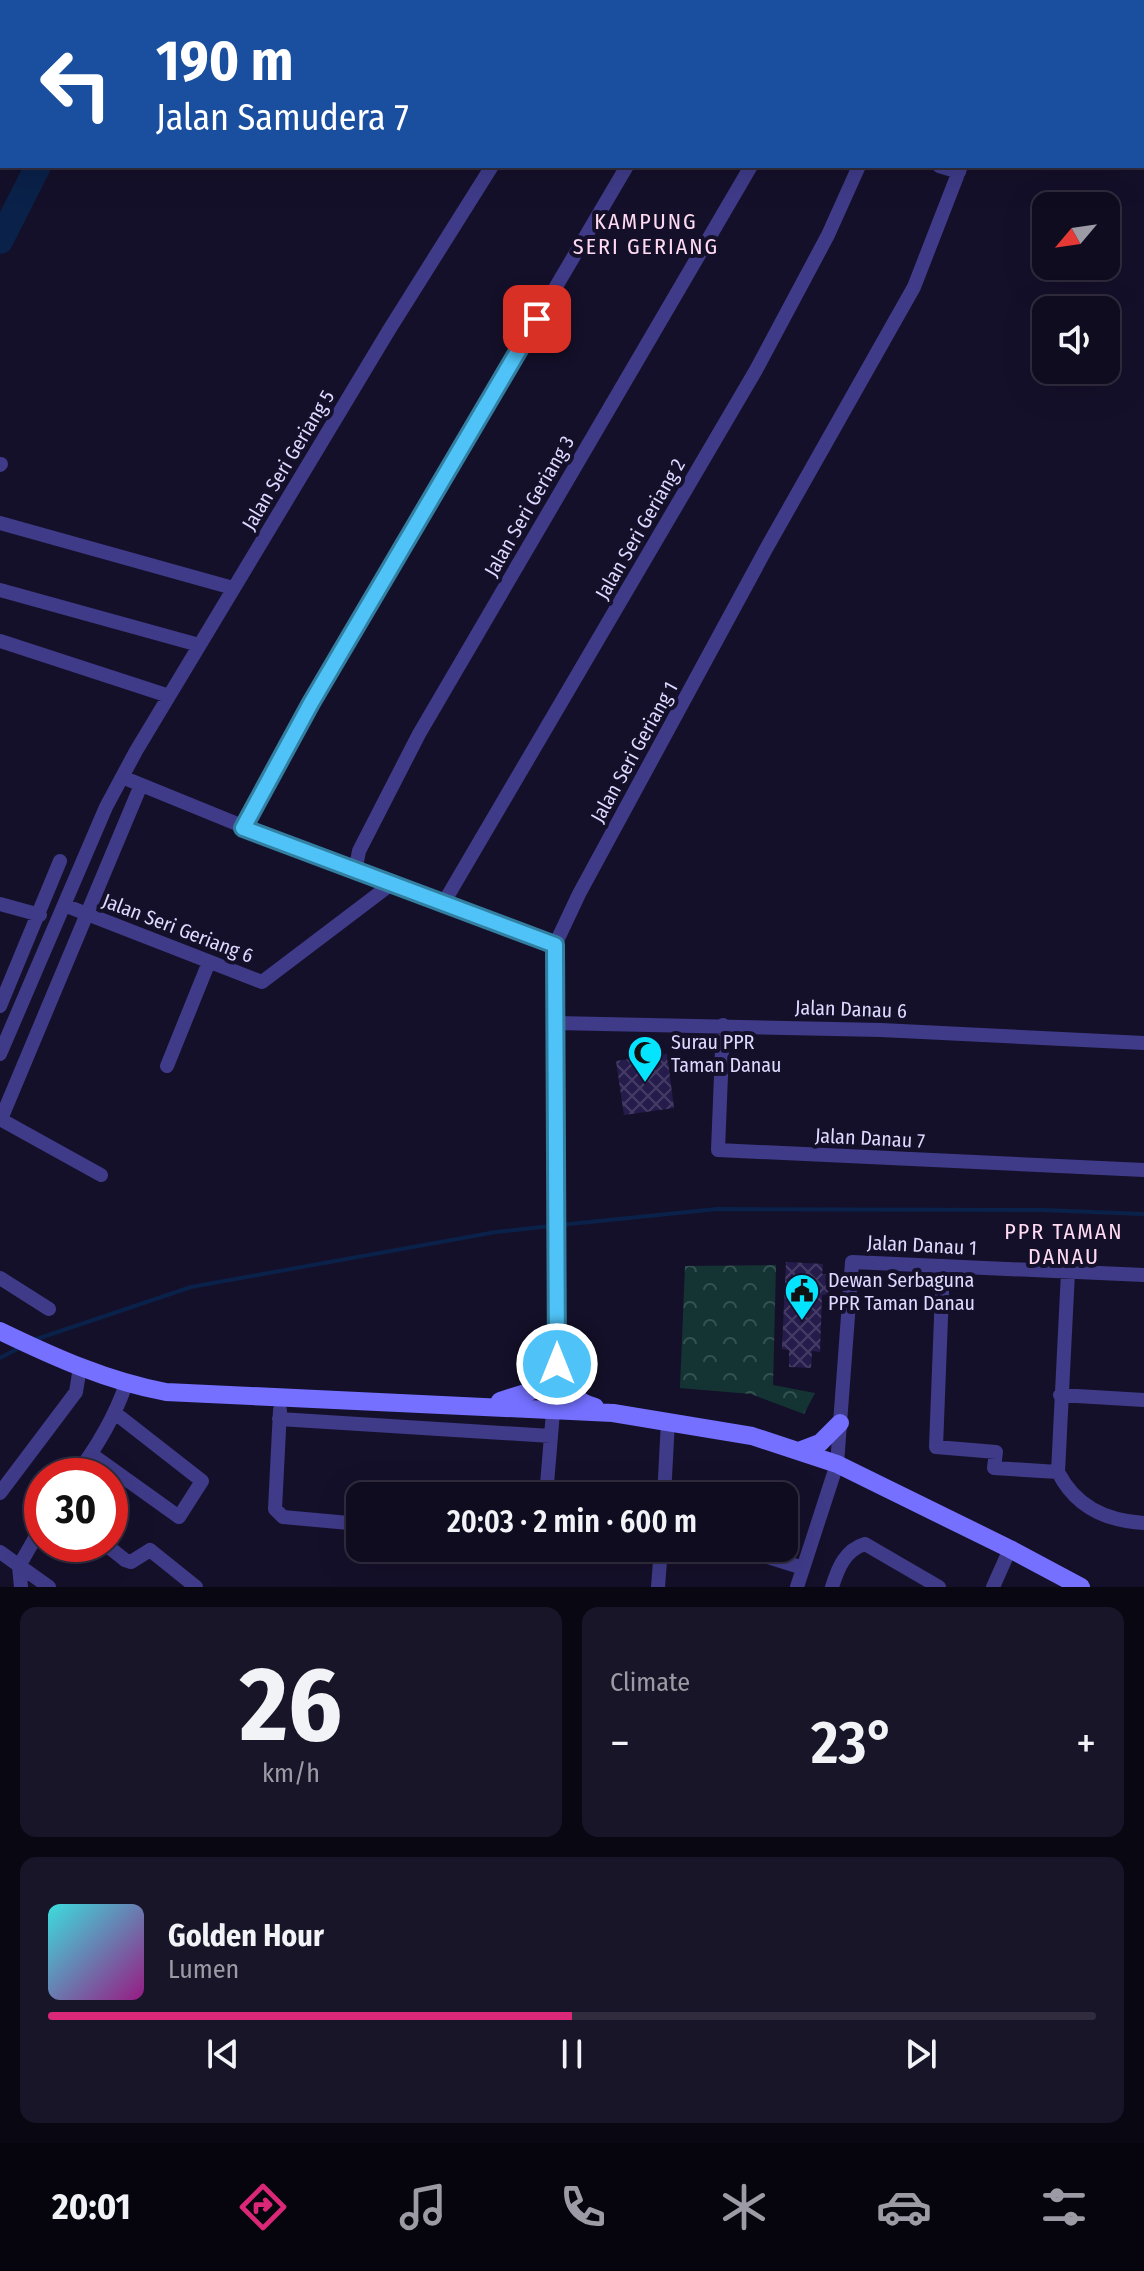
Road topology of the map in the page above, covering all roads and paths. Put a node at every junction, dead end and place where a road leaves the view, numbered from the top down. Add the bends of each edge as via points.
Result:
1 (491, 168) edge
2 (626, 168) edge
3 (750, 168) edge
4 (858, 168) edge
5 (960, 169) edge
6 (0, 523) edge
7 (233, 588) junction
8 (0, 590) edge
9 (0, 641) edge
10 (199, 645) junction
11 (169, 696) junction
12 (122, 777) junction
13 (141, 785) junction
14 (243, 828) junction
15 (60, 861) dead end
16 (355, 872) junction
17 (390, 885) junction
18 (0, 904) edge
19 (443, 904) junction
20 (64, 905) junction
21 (40, 915) junction
22 (88, 915) junction
23 (555, 945) junction
24 (209, 962) junction
25 (0, 1006) edge
26 (556, 1023) junction
27 (723, 1025) junction
28 (1144, 1043) edge
29 (0, 1054) edge
30 (167, 1066) dead end
31 (0, 1119) edge
32 (1144, 1170) edge
33 (101, 1175) dead end
34 (943, 1266) junction
35 (1068, 1272) junction
36 (1144, 1275) edge
37 (0, 1278) edge
38 (49, 1309) dead end
39 (1, 1332) edge
40 (557, 1364) junction
41 (80, 1367) junction
42 (126, 1384) junction
43 (1060, 1395) junction
44 (282, 1397) junction
45 (1144, 1400) edge
46 (422, 1405) junction
47 (486, 1405) junction
48 (553, 1410) junction
49 (115, 1413) junction
50 (613, 1413) junction
51 (279, 1419) junction
52 (668, 1421) junction
53 (840, 1423) junction
54 (422, 1428) junction
55 (551, 1436) junction
56 (799, 1451) junction
57 (91, 1454) junction
58 (88, 1458) edge
59 (837, 1464) junction
60 (1058, 1472) junction
61 (547, 1482) edge
62 (665, 1482) edge
63 (0, 1493) edge
64 (346, 1523) edge
65 (1144, 1523) edge
66 (1010, 1549) junction
67 (0, 1552) edge
68 (24, 1557) edge
69 (128, 1561) edge
70 (660, 1562) edge
71 (784, 1562) edge
72 (19, 1566) junction
73 (803, 1568) junction
74 (21, 1587) edge
75 (49, 1587) edge
76 (196, 1587) edge
77 (658, 1587) edge
78 (797, 1587) edge
79 (832, 1587) edge
80 (939, 1587) edge
81 (993, 1587) edge
82 (1081, 1587) edge

1 - 7 street, Jalan Seri Geriang 5
2 - 14 street
3 - 16 street, Jalan Seri Geriang 3 via 419,734 359,851
4 - 19 street, Jalan Seri Geriang 2 via 756,370
5 - 23 street, Jalan Seri Geriang 1 via 914,287 766,549
6 - 7 street
7 - 10 street, Jalan Seri Geriang 5
8 - 10 street
9 - 11 street
10 - 11 street, Jalan Seri Geriang 5
11 - 12 street, Jalan Seri Geriang 5
12 - 13 street
12 - 20 street, Jalan Seri Geriang 5
13 - 14 street
13 - 22 street
14 - 16 street
15 - 21 street
16 - 17 street
17 - 19 street
17 - 24 street, Jalan Seri Geriang 6 via 262,982
18 - 21 street
19 - 23 street
20 - 22 street, Jalan Seri Geriang 6
20 - 29 street, Jalan Seri Geriang 5
21 - 25 street
22 - 24 street, Jalan Seri Geriang 6
22 - 31 street
23 - 26 street, Jalan Seri Geriang 1
24 - 30 street
26 - 27 street, Jalan Danau 6
26 - 40 street, Jalan Seri Geriang 1
27 - 28 street, Jalan Danau 6
27 - 32 street, Jalan Danau 7 via 718,1150
31 - 33 street
34 - 35 street, Jalan Danau 1
34 - 53 street, Jalan Danau 1 via 852,1262
34 - 60 street via 936,1447 996,1452 994,1468
35 - 36 street, Jalan Danau 1
35 - 43 street
37 - 38 street
39 - 41 street
40 - 47 street via 544,1387
40 - 48 street, Jalan Seri Geriang 1
40 - 50 street via 575,1398
41 - 42 street
41 - 63 street via 76,1392
42 - 44 street via 166,1392
42 - 49 street
43 - 45 street
43 - 60 street
44 - 46 street
44 - 51 street
46 - 47 street
46 - 54 street
47 - 48 street
48 - 50 street
48 - 55 street, Jalan Seri Geriang 1
49 - 57 street
49 - 57 street via 202,1481 179,1517
50 - 52 street
51 - 54 street
51 - 64 street via 275,1509 283,1517
52 - 56 street via 752,1436
52 - 62 street
53 - 56 street via 820,1443
53 - 59 street, Jalan Danau 1
54 - 55 street
55 - 61 street, Jalan Seri Geriang 1
56 - 59 street
57 - 58 street
59 - 66 street
59 - 73 street, Jalan Danau 1
60 - 65 street via 1068,1493 1092,1509 1124,1522
66 - 81 street
66 - 82 street
67 - 72 street
68 - 72 street
69 - 76 street via 150,1550
70 - 77 street
71 - 73 street
72 - 74 street
72 - 75 street
73 - 78 street, Jalan Danau 1
79 - 80 street via 852,1548 865,1544

